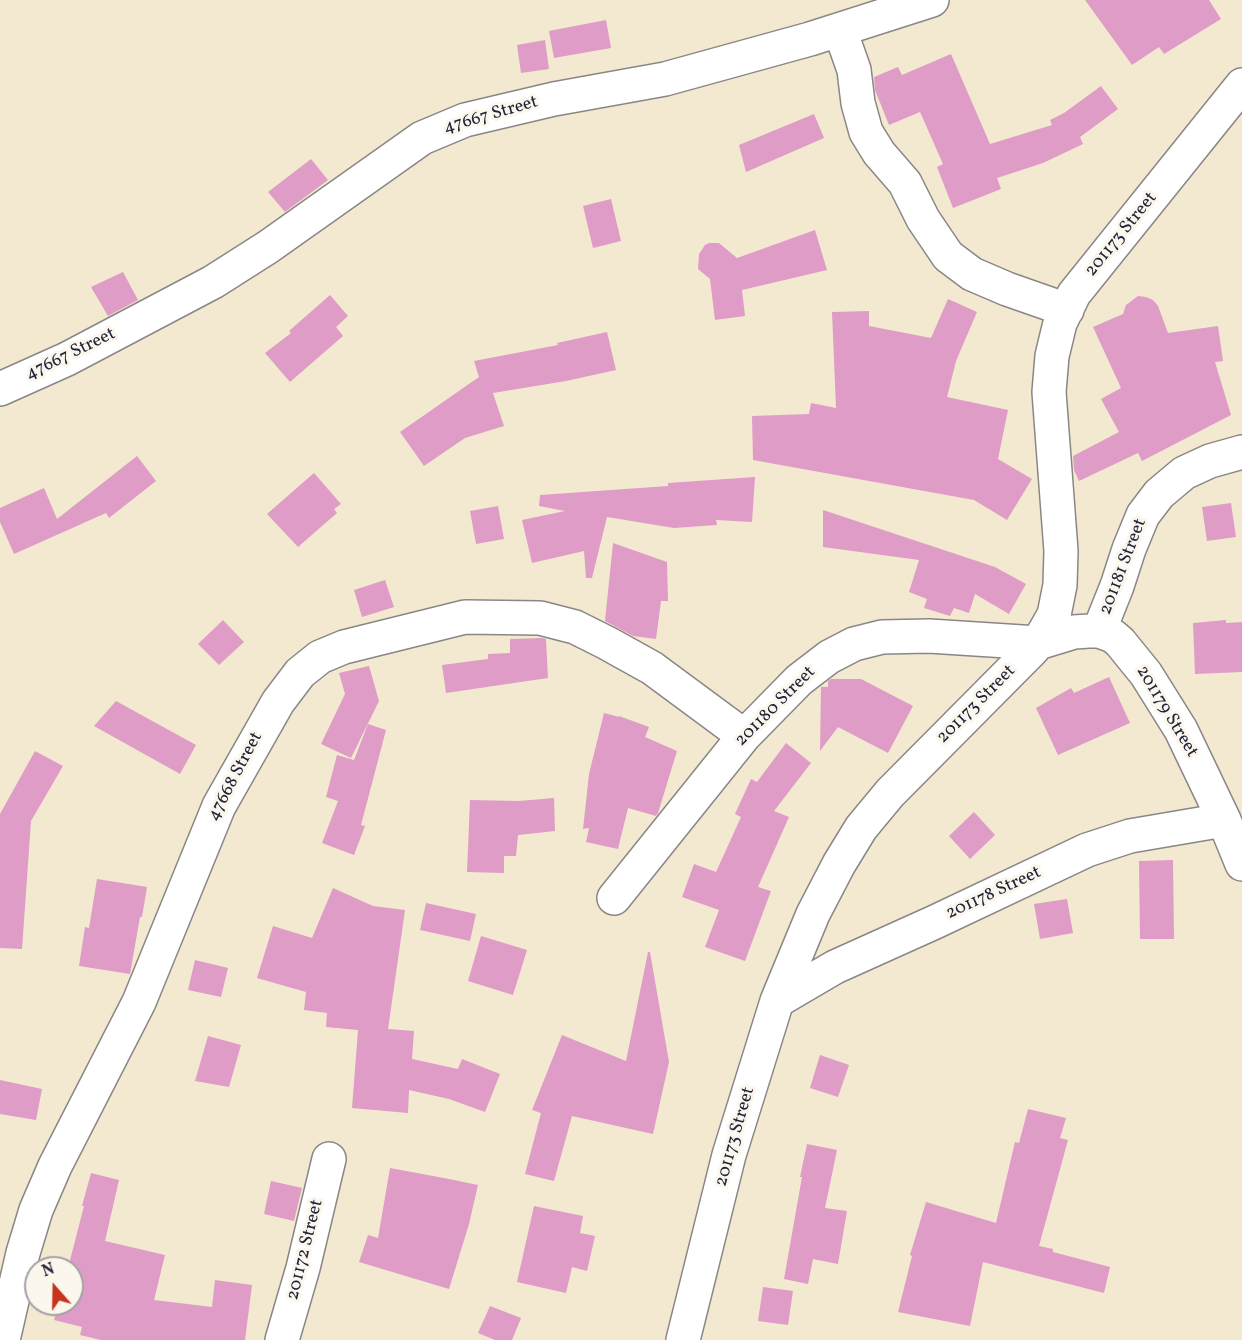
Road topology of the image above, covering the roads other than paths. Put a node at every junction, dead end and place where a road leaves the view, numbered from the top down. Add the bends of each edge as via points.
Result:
1 (932, 0) edge
2 (840, 30) junction
3 (1242, 85) edge
4 (1067, 310) junction
5 (0, 389) edge
6 (1242, 452) edge
7 (1099, 631) junction
8 (1038, 643) junction
9 (744, 736) junction
10 (1224, 820) junction
11 (1242, 864) edge
12 (614, 898) dead end
13 (777, 1001) junction
14 (329, 1159) dead end
15 (3, 1340) edge
16 (282, 1340) edge
17 (683, 1340) edge

1 - 2 street, 47667 Street
2 - 4 street via 854,70 866,132 905,183 948,256 972,274
2 - 5 street, 47667 Street via 665,79 465,120 422,138 268,248 213,282 67,359
3 - 4 street, 201173 Street via 1074,294
4 - 8 street, 201173 Street via 1052,356 1049,392 1060,585 1054,615
6 - 7 street, 201181 Street via 1184,473 1159,494 1143,515
7 - 8 street via 1074,632
7 - 10 street, 201179 Street via 1120,642 1156,688
8 - 9 street, 201180 Street via 929,636 882,637 854,644 799,680
8 - 13 street, 201173 Street via 890,793 861,828 813,915
9 - 12 street, 201180 Street
9 - 15 street, 47668 Street via 652,668 575,627 540,618 465,617 344,647 320,657 300,673 278,702 219,806 139,1002 55,1166 23,1253
10 - 11 street, 201179 Street
10 - 13 street, 201178 Street via 1130,836 1087,850 835,967
13 - 17 street, 201173 Street via 729,1155
14 - 16 street, 201172 Street

